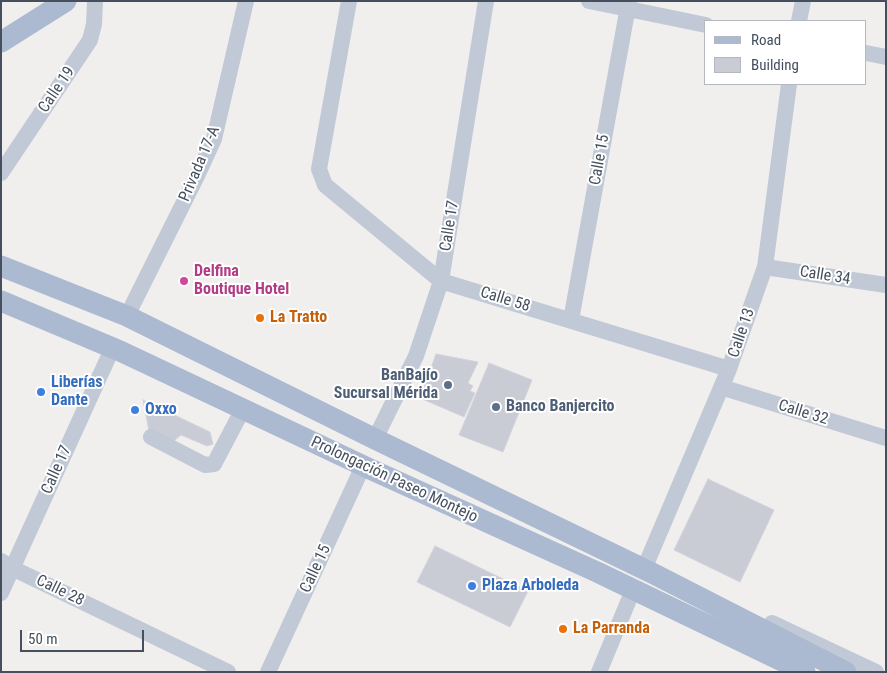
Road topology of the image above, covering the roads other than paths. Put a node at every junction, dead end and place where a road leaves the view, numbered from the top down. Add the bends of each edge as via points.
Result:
1 (66, 1) edge
2 (95, 1) edge
3 (246, 1) edge
4 (349, 1) edge
5 (486, 1) edge
6 (589, 1) edge
7 (802, 1) edge
8 (628, 6) edge
9 (798, 20) edge
10 (704, 25) edge
11 (1, 42) edge
12 (867, 53) edge
13 (886, 56) edge
14 (789, 85) edge
15 (1, 173) edge
16 (1, 266) edge
17 (765, 267) junction
18 (441, 281) junction
19 (886, 285) edge
20 (1, 301) edge
21 (127, 316) junction
22 (571, 320) junction
23 (112, 347) junction
24 (729, 369) junction
25 (721, 387) junction
26 (243, 409) junction
27 (151, 437) dead end
28 (886, 438) edge
29 (375, 439) junction
30 (363, 466) junction
31 (7, 565) edge
32 (644, 569) junction
33 (633, 590) junction
34 (1, 593) edge
35 (714, 604) junction
36 (790, 667) edge
37 (228, 672) edge
38 (268, 672) edge
39 (598, 672) edge
40 (804, 672) edge
41 (846, 672) edge
42 (876, 672) edge

1 - 11 main road
2 - 15 street, Calle 19 via 90,40
3 - 21 street, Privada 17-A via 214,140
4 - 18 street, Calle 58 via 319,169 325,185
5 - 18 street, Calle 17
6 - 8 street
7 - 9 street
8 - 10 street
8 - 22 street, Calle 15
12 - 13 street
14 - 17 street, Calle 13
16 - 21 main road, Prolongación Paseo Montejo
17 - 19 street, Calle 34
17 - 24 street, Calle 13
18 - 22 street, Calle 58
18 - 29 street, Calle 17 via 416,356
20 - 23 main road, Prolongación Paseo Montejo
21 - 29 main road, Prolongación Paseo Montejo
22 - 24 street, Calle 58
23 - 26 main road, Prolongación Paseo Montejo
23 - 31 street, Calle 17
24 - 25 street, Calle 13
25 - 28 street, Calle 32
25 - 32 street, Calle 13
26 - 27 street via 214,464 205,464
26 - 30 main road, Prolongación Paseo Montejo
29 - 32 main road, Prolongación Paseo Montejo
30 - 33 main road, Prolongación Paseo Montejo
30 - 38 street, Calle 15
31 - 34 street, Calle 17
31 - 37 street, Calle 28
32 - 35 main road, Prolongación Paseo Montejo
33 - 36 main road, Prolongación Paseo Montejo
33 - 39 street
35 - 41 main road, Prolongación Paseo Montejo
35 - 42 street, Prolongación Paseo Montejo via 764,619
36 - 40 main road, Prolongación Paseo Montejo

